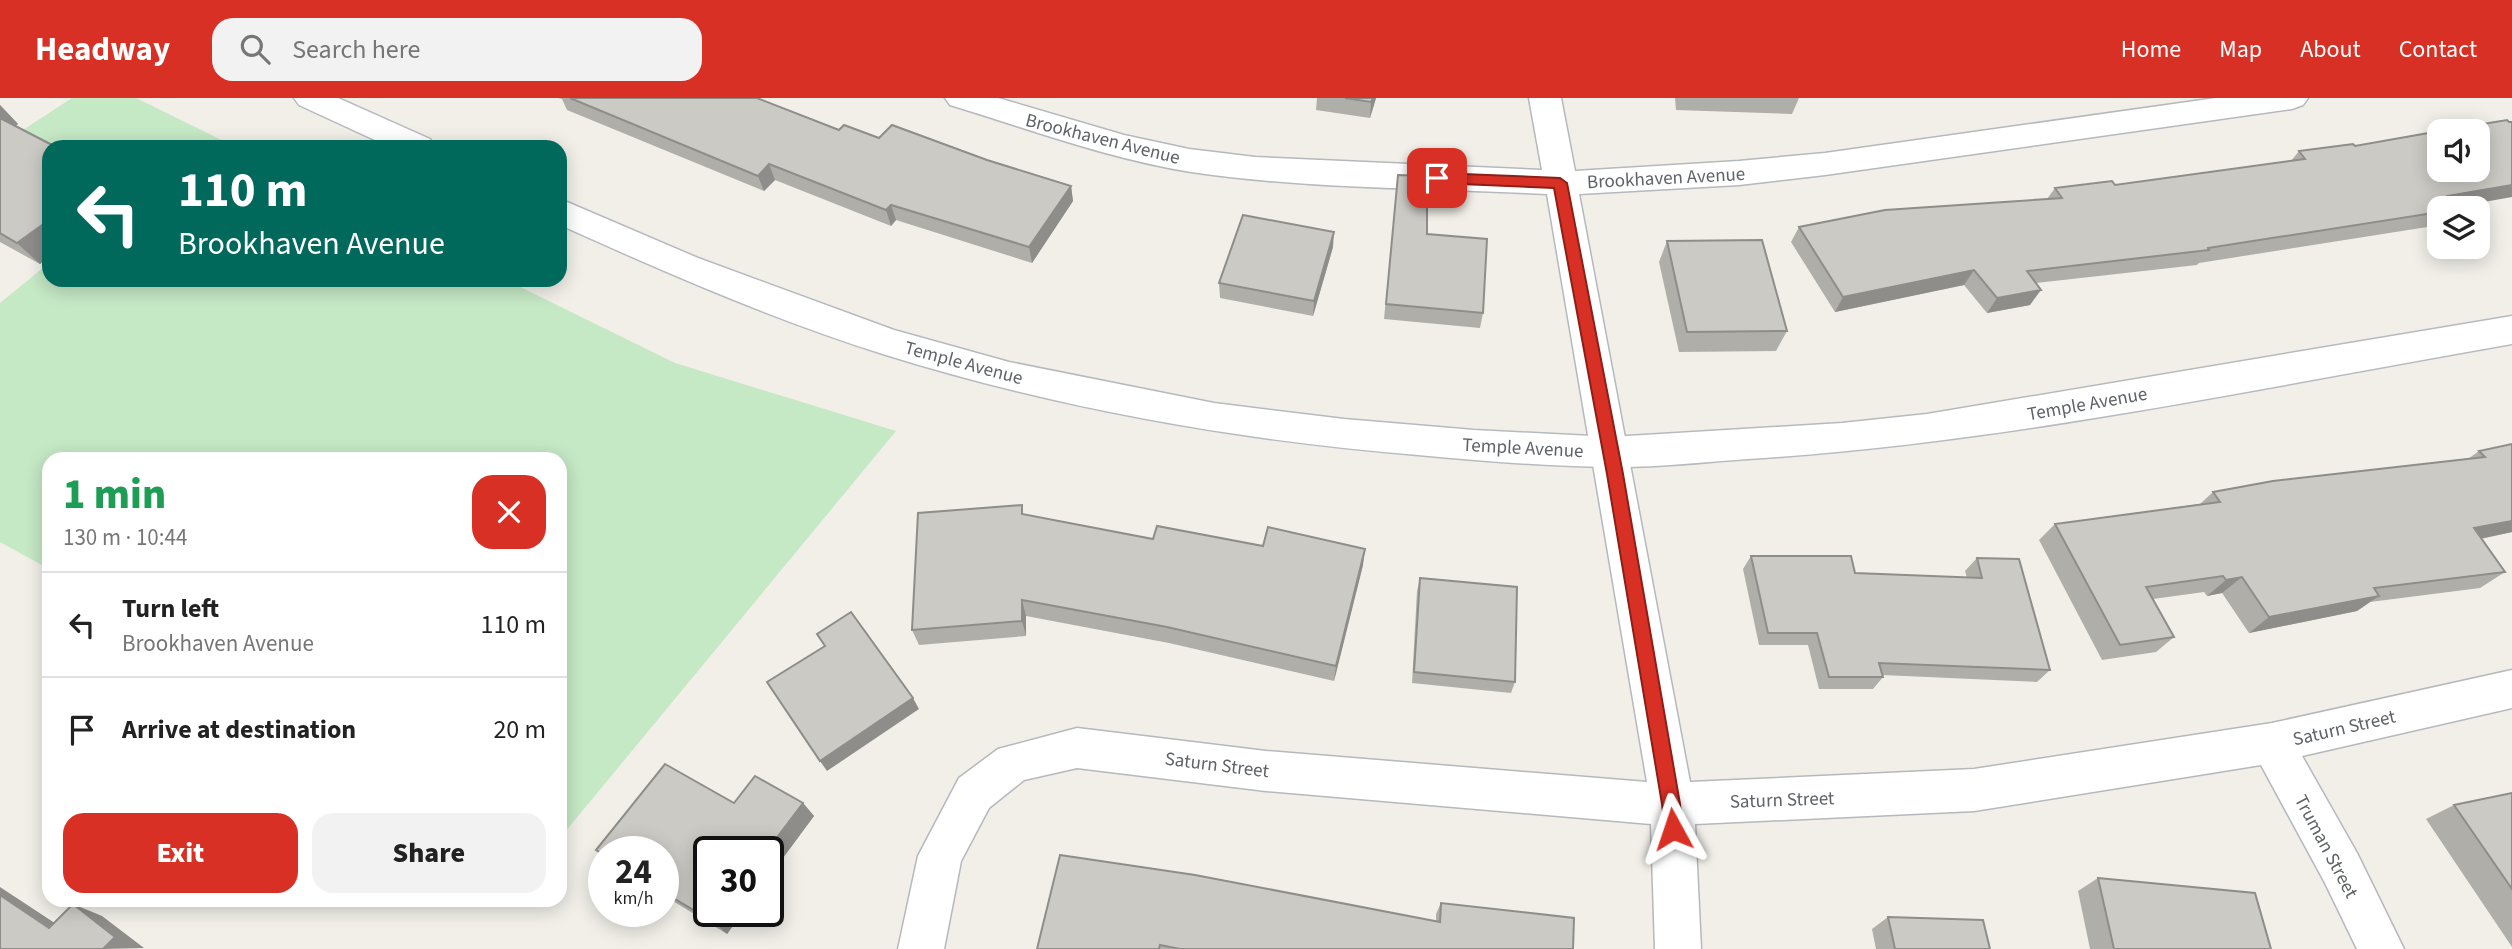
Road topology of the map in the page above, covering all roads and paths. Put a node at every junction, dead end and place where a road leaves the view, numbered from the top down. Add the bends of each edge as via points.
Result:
1 (310, 98) edge
2 (1545, 98) edge
3 (2292, 98) edge
4 (975, 101) edge
5 (2112, 110) edge
6 (403, 140) edge
7 (1560, 183) junction
8 (567, 214) edge
9 (2512, 330) edge
10 (1611, 452) junction
11 (2512, 690) edge
12 (2272, 743) junction
13 (1671, 804) junction
14 (921, 949) edge
15 (1678, 949) edge
16 (2381, 949) edge

1 - 6 street
2 - 7 street
3 - 5 street, Brookhaven Avenue
4 - 7 street, Brookhaven Avenue via 1124,146 1189,160 1255,168
5 - 7 street, Brookhaven Avenue via 1825,164
7 - 10 street
8 - 10 street, Temple Avenue via 686,267 889,342 1009,376 1214,418 1344,434
9 - 10 street, Temple Avenue via 1927,429
10 - 13 street
11 - 12 street, Saturn Street
12 - 13 street, Saturn Street via 1974,790
12 - 16 street, Truman Street
13 - 14 street, Saturn Street via 1266,771 1077,748 1013,763 974,793 940,856
13 - 15 street

